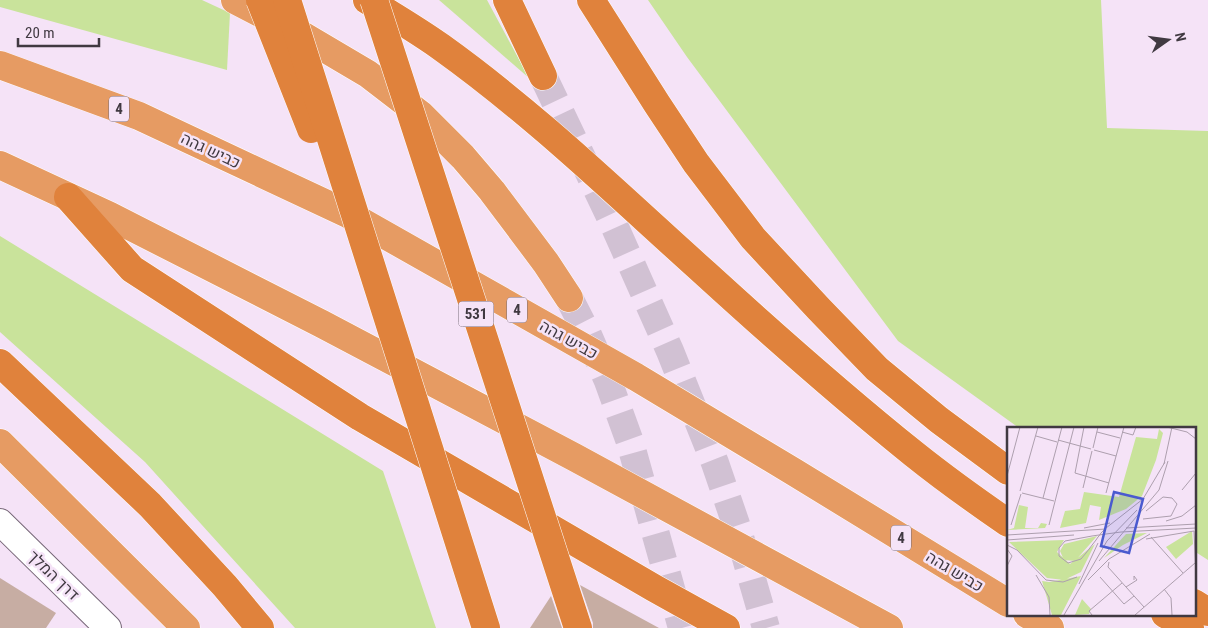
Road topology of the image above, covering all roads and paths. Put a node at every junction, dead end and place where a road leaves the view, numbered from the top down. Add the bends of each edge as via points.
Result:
1 (235, 0) edge
2 (260, 0) edge
3 (288, 0) edge
4 (367, 0) edge
5 (374, 0) edge
6 (507, 0) edge
7 (591, 0) edge
8 (0, 65) edge
9 (543, 76) tunnel mouth
10 (0, 165) edge
11 (68, 197) junction
12 (569, 298) tunnel mouth
13 (400, 356) junction
14 (0, 363) edge
15 (0, 443) edge
16 (1007, 470) edge
17 (0, 522) edge
18 (1007, 522) edge
19 (1007, 602) edge
20 (1196, 604) edge
21 (1208, 612) edge
22 (1030, 616) edge
23 (1169, 616) edge
24 (108, 628) edge
25 (186, 628) edge
26 (260, 628) edge
27 (486, 628) edge
28 (578, 628) edge
29 (726, 628) edge
30 (889, 628) edge
31 (1050, 628) edge
32 (1190, 628) edge

1 - 12 highway via 368,74 420,114 492,191
2 - 13 highway, bridge
3 - 13 highway, bridge
4 - 18 highway via 441,47 541,125 842,394 914,455
5 - 28 highway, 531, bridge
6 - 9 highway
7 - 16 highway via 696,163 754,238 877,368 939,420
8 - 19 highway, כביש גהה / 4 via 139,116 348,214 636,377
10 - 11 highway
11 - 29 highway via 132,269 360,417
11 - 30 highway via 391,360
13 - 27 highway, bridge
14 - 26 highway via 150,505
15 - 25 highway
17 - 24 street, דרך המלך
20 - 21 highway
22 - 31 highway
23 - 32 highway

